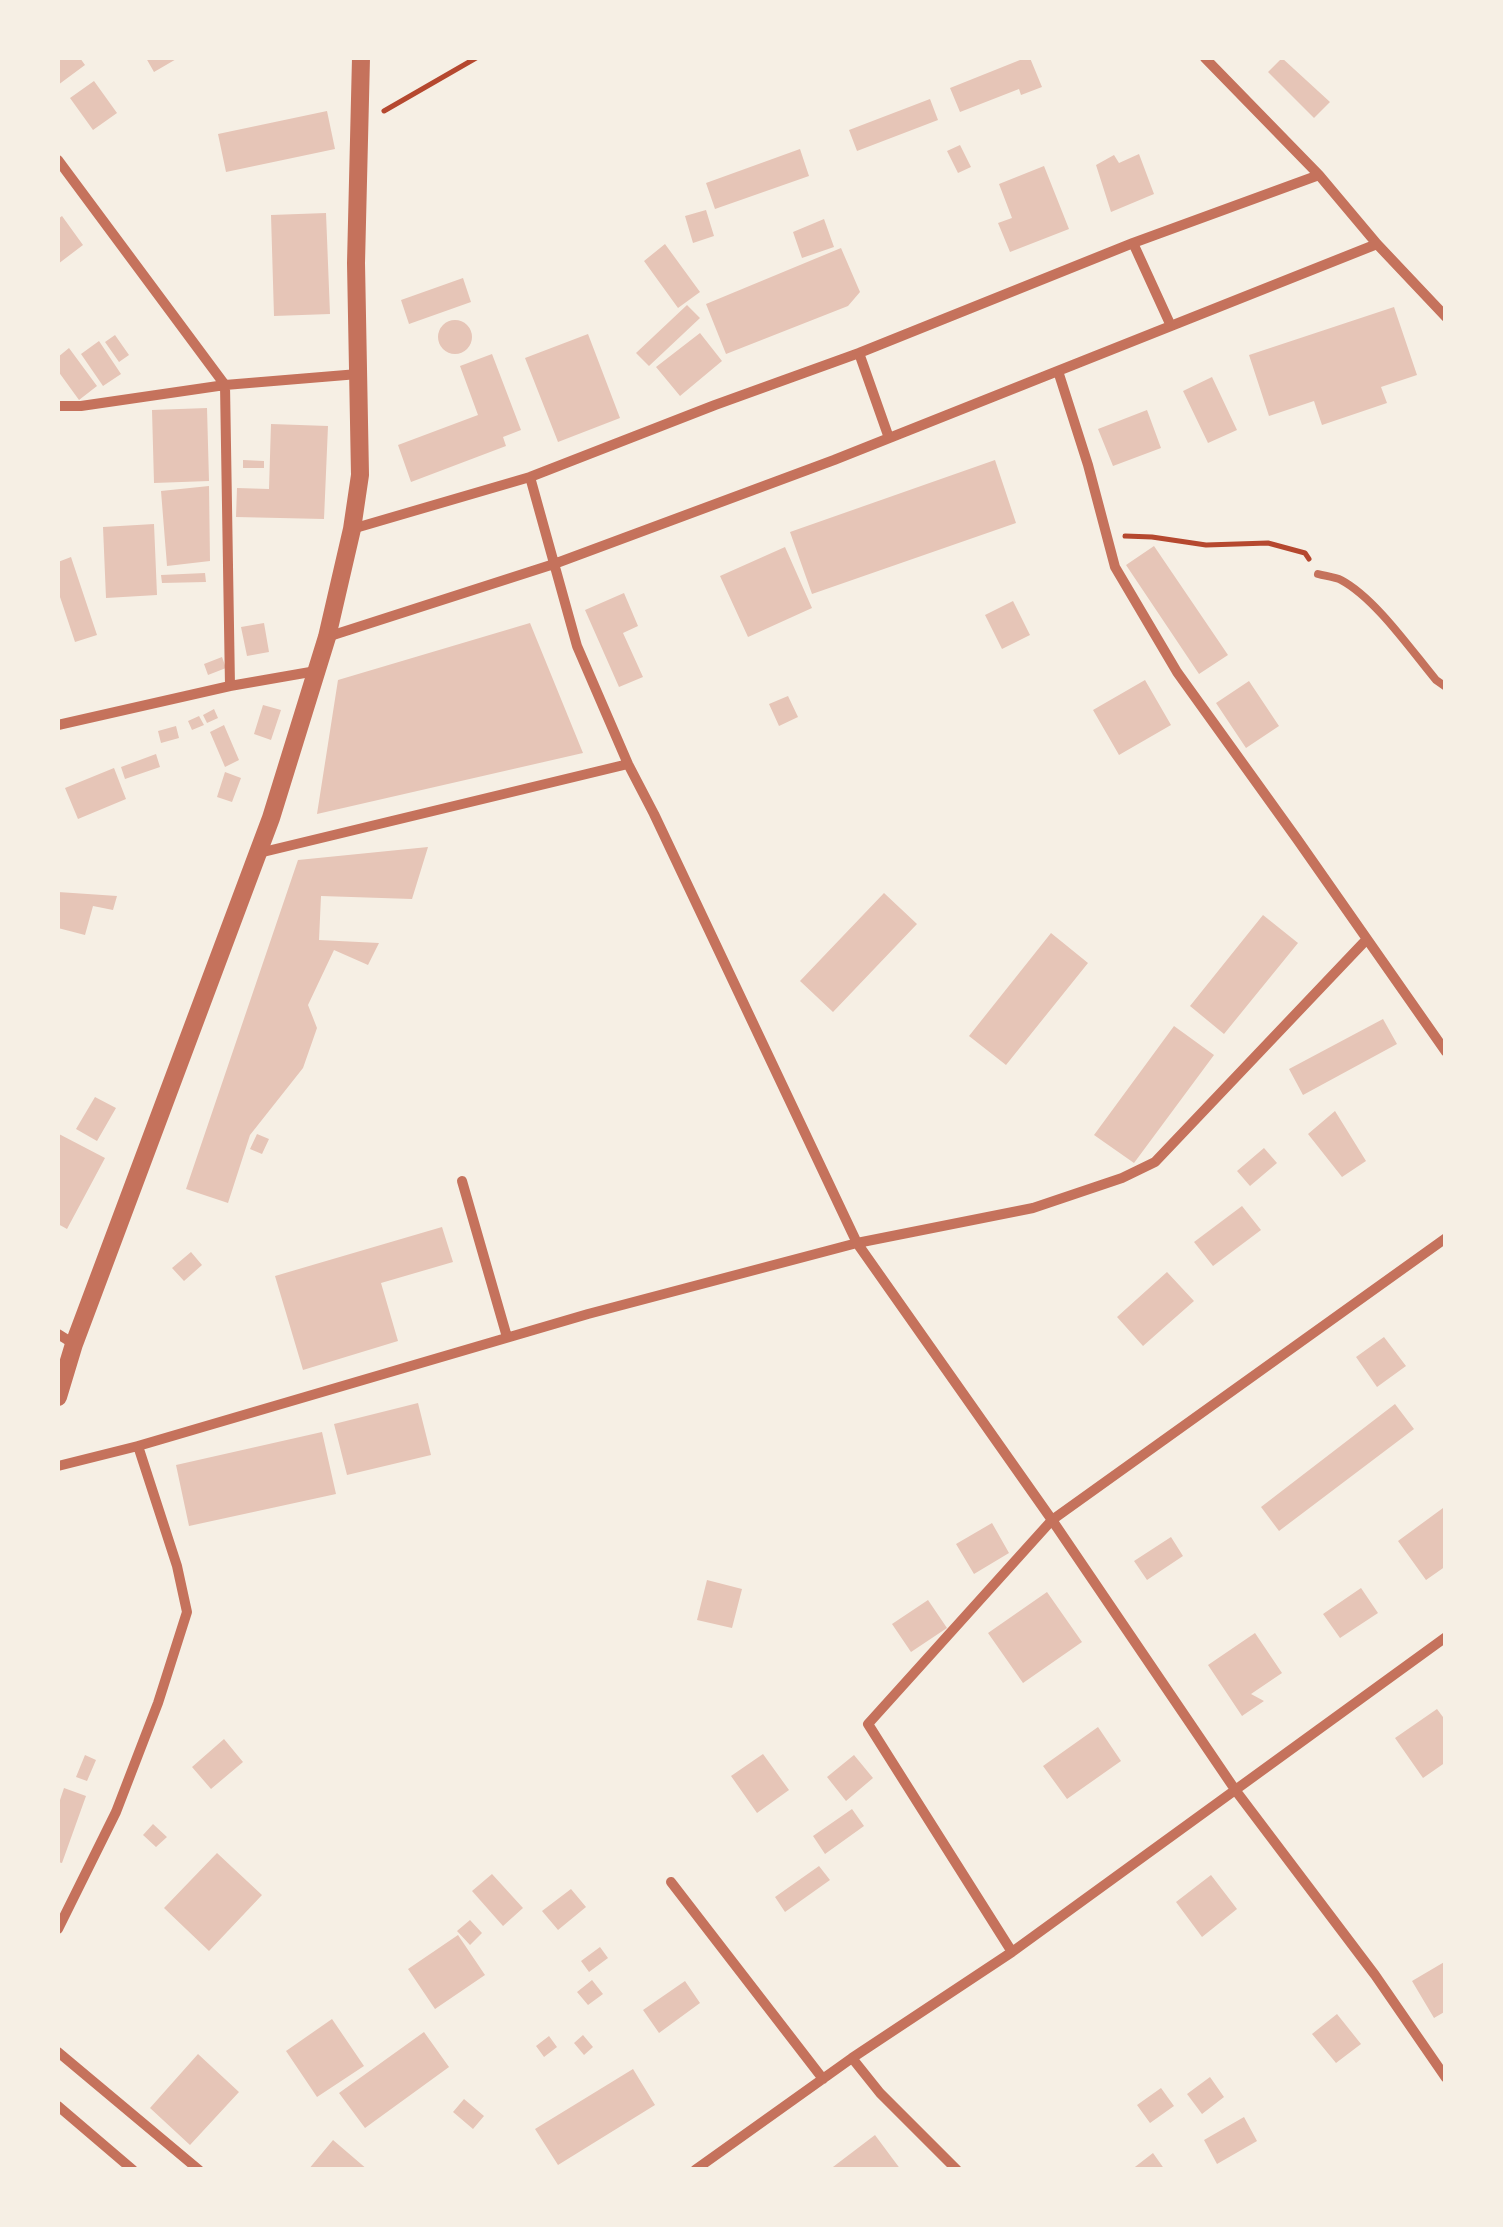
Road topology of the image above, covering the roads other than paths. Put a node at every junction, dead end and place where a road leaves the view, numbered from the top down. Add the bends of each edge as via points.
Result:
1 (361, 58) edge
2 (1206, 58) edge
3 (58, 160) edge
4 (1318, 175) junction
5 (1134, 243) junction
6 (1377, 244) junction
7 (1446, 317) edge
8 (1171, 326) junction
9 (859, 353) junction
10 (1058, 371) junction
11 (358, 374) junction
12 (225, 385) junction
13 (58, 406) edge
14 (890, 438) junction
15 (530, 477) junction
16 (352, 529) junction
17 (554, 564) junction
18 (1318, 574) road end
19 (327, 638) junction
20 (317, 671) junction
21 (230, 686) junction
22 (1446, 687) edge
23 (58, 725) edge
24 (628, 764) junction
25 (258, 854) junction
26 (1367, 939) junction
27 (1446, 1052) edge
28 (462, 1180) dead end
29 (1446, 1238) edge
30 (857, 1243) junction
31 (58, 1334) edge
32 (507, 1337) junction
33 (74, 1344) junction
34 (58, 1398) edge
35 (138, 1446) junction
36 (58, 1466) edge
37 (1052, 1520) junction
38 (1446, 1638) edge
39 (1236, 1791) junction
40 (670, 1882) dead end
41 (58, 1929) edge
42 (1012, 1952) junction
43 (58, 2052) edge
44 (852, 2058) junction
45 (1446, 2078) edge
46 (823, 2079) junction
47 (58, 2106) edge
48 (133, 2170) edge
49 (199, 2170) edge
50 (695, 2170) edge
51 (957, 2170) edge

1 - 11 street
2 - 4 street
3 - 12 street
4 - 5 street
4 - 6 street
5 - 8 street
5 - 9 street
6 - 7 street
6 - 8 street
8 - 10 street
9 - 14 street
9 - 15 street
10 - 14 street
10 - 26 street via 1115,568 1177,672
11 - 12 street
11 - 16 street via 360,475
12 - 13 street
12 - 21 street
14 - 17 street
15 - 16 street
15 - 17 street
16 - 19 street
17 - 19 street
17 - 24 street via 578,646
18 - 22 lane via 1340,579 1362,596
19 - 20 street
20 - 21 street
20 - 25 street
21 - 23 street
24 - 25 street
24 - 30 street
25 - 33 street
26 - 27 street
26 - 30 street via 1155,1162 1032,1208
28 - 32 street
29 - 37 street
30 - 32 street
30 - 37 street
31 - 33 street
32 - 35 street
33 - 34 street
35 - 36 street
35 - 41 street via 187,1612 116,1812
37 - 39 street
37 - 42 street via 868,1724
38 - 39 street
39 - 42 street
39 - 45 street
40 - 46 street
42 - 44 street
43 - 49 street
44 - 46 street
44 - 51 street
46 - 50 street
47 - 48 street

